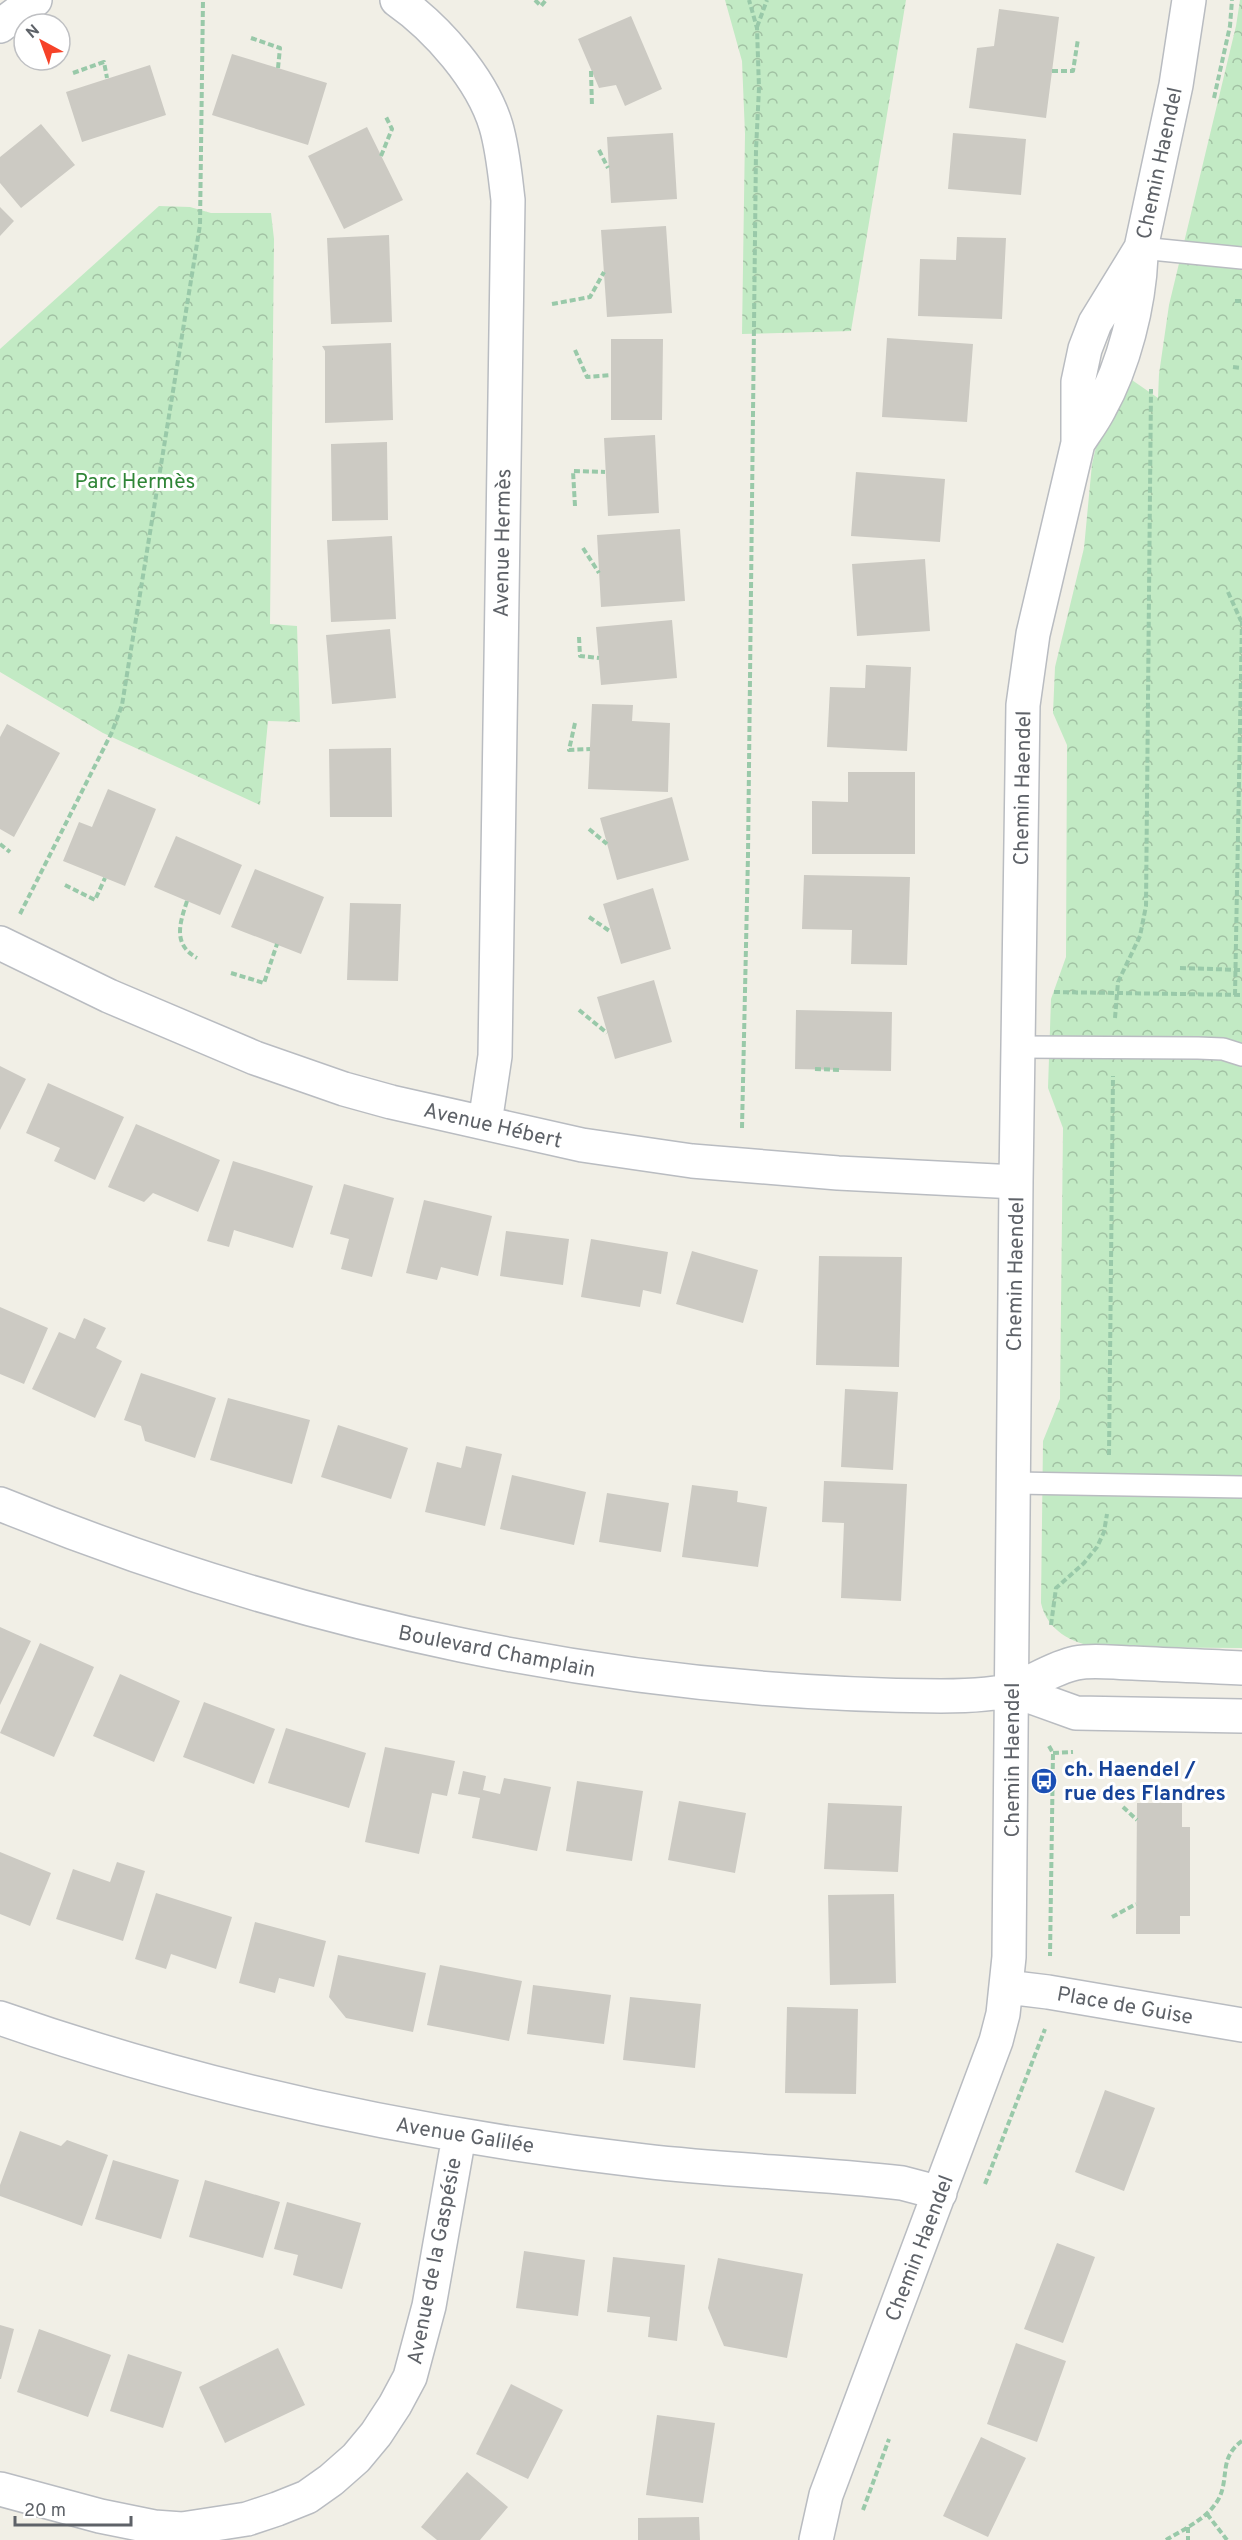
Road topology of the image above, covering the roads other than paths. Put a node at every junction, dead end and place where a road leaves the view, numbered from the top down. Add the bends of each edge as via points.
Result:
1 (35, 0) edge
2 (397, 0) edge
3 (1189, 0) edge
4 (0, 26) edge
5 (1141, 248) junction
6 (1242, 258) edge
7 (0, 943) edge
8 (1018, 1047) junction
9 (1242, 1055) edge
10 (485, 1123) junction
11 (1016, 1182) junction
12 (1013, 1483) junction
13 (1242, 1487) edge
14 (0, 1504) edge
15 (1242, 1668) edge
16 (1012, 1690) junction
17 (1242, 1716) edge
18 (1007, 1987) junction
19 (0, 2018) edge
20 (1242, 2025) edge
21 (459, 2136) junction
22 (940, 2193) junction
23 (0, 2489) edge
24 (816, 2540) edge

1 - 4 street
2 - 10 street, Avenue Hermès via 446,43 478,91 495,124 508,200 495,1056
3 - 5 street, Chemin Haendel via 1174,94
5 - 6 lane
5 - 8 street, Chemin Haendel via 1095,323 1085,349 1078,382 1078,443 1033,633 1023,705
7 - 10 street, Avenue Hébert via 109,996 255,1058 344,1089
8 - 9 lane via 1198,1048
8 - 11 street, Chemin Haendel
10 - 11 street, Avenue Hébert via 582,1145 692,1161
11 - 12 street, Chemin Haendel
12 - 13 lane
12 - 16 street, Chemin Haendel
14 - 16 street, Boulevard Champlain via 146,1560 262,1597 392,1631 505,1654 615,1673 740,1688 946,1696
15 - 16 street via 1075,1663
16 - 17 street via 1076,1713
16 - 18 street, Chemin Haendel
18 - 20 street, Place de Guise
18 - 22 street, Chemin Haendel via 996,2041
19 - 21 street, Avenue Galilée via 230,2087
21 - 22 street, Avenue Galilée via 644,2161 902,2183
21 - 23 street, Avenue de la Gaspésie via 429,2306 410,2377 376,2434 331,2480 307,2497 267,2512 182,2529 100,2516
22 - 24 street, Chemin Haendel via 826,2495

